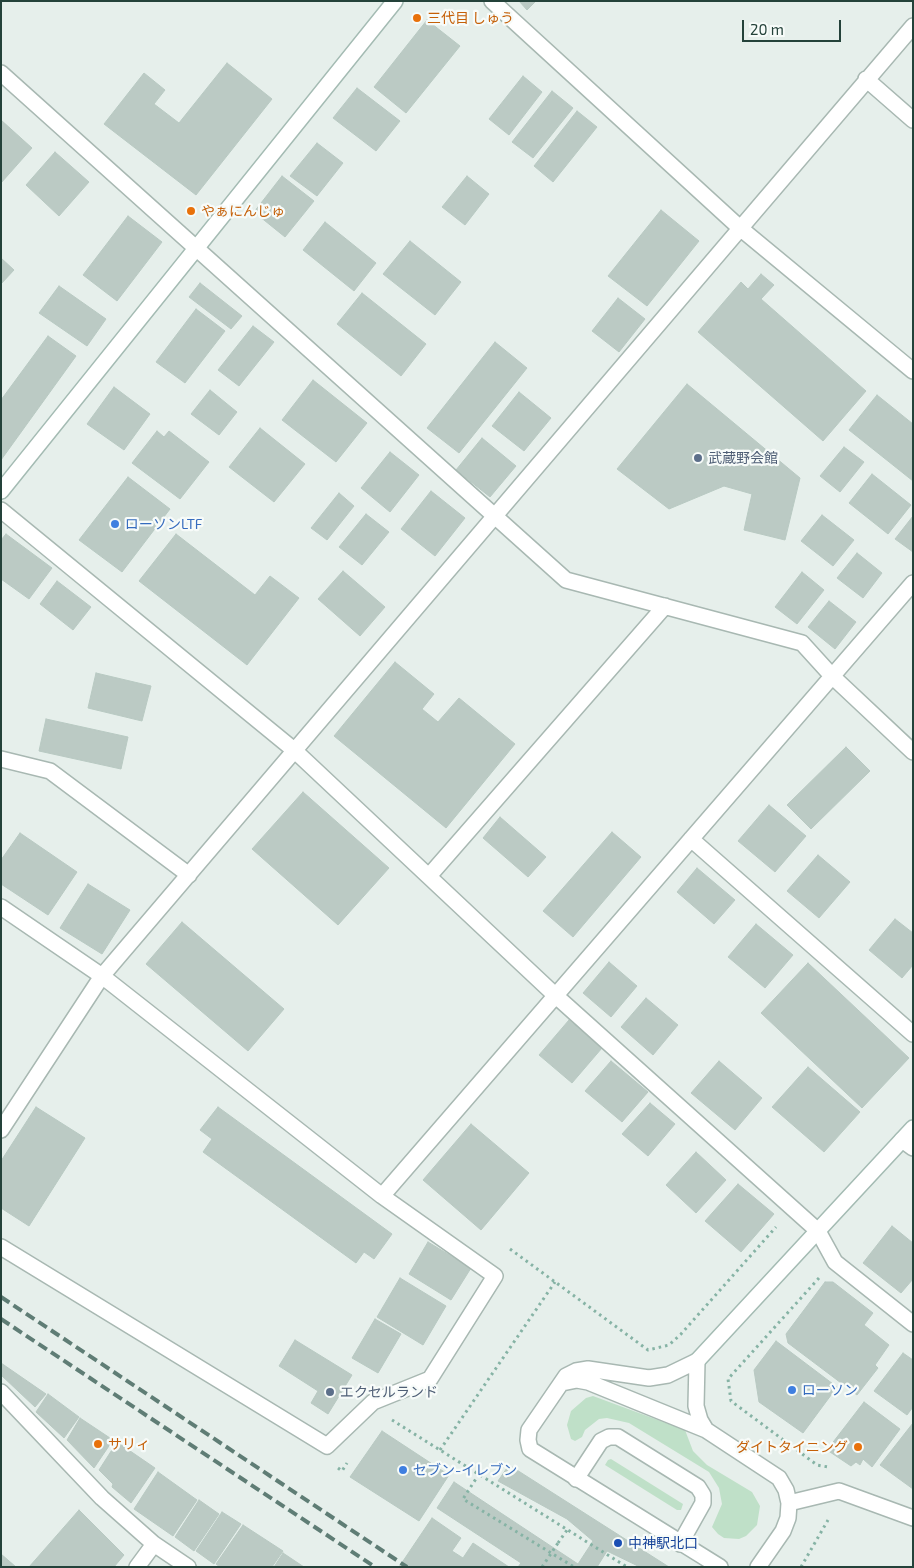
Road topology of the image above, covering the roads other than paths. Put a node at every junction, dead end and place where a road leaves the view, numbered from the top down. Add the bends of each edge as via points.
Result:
1 (395, 1) edge
2 (492, 1) edge
3 (913, 26) edge
4 (1, 73) edge
5 (866, 79) junction
6 (913, 120) edge
7 (740, 228) junction
8 (196, 248) junction
9 (913, 371) edge
10 (1, 490) edge
11 (1, 510) edge
12 (495, 516) junction
13 (913, 583) edge
14 (665, 606) junction
15 (832, 676) junction
16 (294, 750) junction
17 (913, 752) edge
18 (1, 758) edge
19 (691, 839) junction
20 (189, 874) junction
21 (429, 876) junction
22 (1, 906) edge
23 (102, 976) junction
24 (556, 996) junction
25 (913, 1034) edge
26 (913, 1128) edge
27 (1, 1130) edge
28 (907, 1144) edge
29 (382, 1196) junction
30 (818, 1231) junction
31 (1, 1247) edge
32 (913, 1324) edge
33 (697, 1361) junction
34 (559, 1385) junction
35 (1, 1392) edge
36 (706, 1430) junction
37 (576, 1479) junction
38 (789, 1503) junction
39 (913, 1518) edge
40 (154, 1544) junction
41 (680, 1544) junction
42 (137, 1567) edge
43 (188, 1567) edge
44 (720, 1567) edge
45 (758, 1567) edge

1 - 8 street
2 - 7 street
3 - 5 street
4 - 8 street
5 - 6 street
5 - 7 street
7 - 9 street
7 - 12 street
8 - 10 street
8 - 12 street
11 - 16 street
12 - 14 street via 566,580
12 - 16 street
13 - 15 street
14 - 15 street via 802,643
14 - 21 street
15 - 17 street
15 - 19 street
16 - 20 street
16 - 21 street
18 - 20 street via 50,771
19 - 24 street
19 - 25 street
20 - 23 street
21 - 24 street
22 - 23 street
23 - 27 street
23 - 29 street
24 - 29 street
24 - 30 street
26 - 28 street
28 - 30 street
29 - 31 street via 494,1276 430,1379 373,1402 327,1446
30 - 32 street via 836,1262
30 - 33 street
33 - 34 street via 668,1375 649,1378 588,1369 576,1371
33 - 36 street via 696,1406
34 - 36 street via 577,1380 588,1382
34 - 37 street via 529,1430 528,1440 530,1449 537,1455
35 - 40 street via 102,1498
36 - 38 street via 779,1478
37 - 41 street
37 - 41 street via 601,1441 618,1437 698,1487 704,1495 703,1503
38 - 39 street via 839,1491
38 - 45 street via 783,1531
40 - 42 street
40 - 43 street
41 - 44 street

